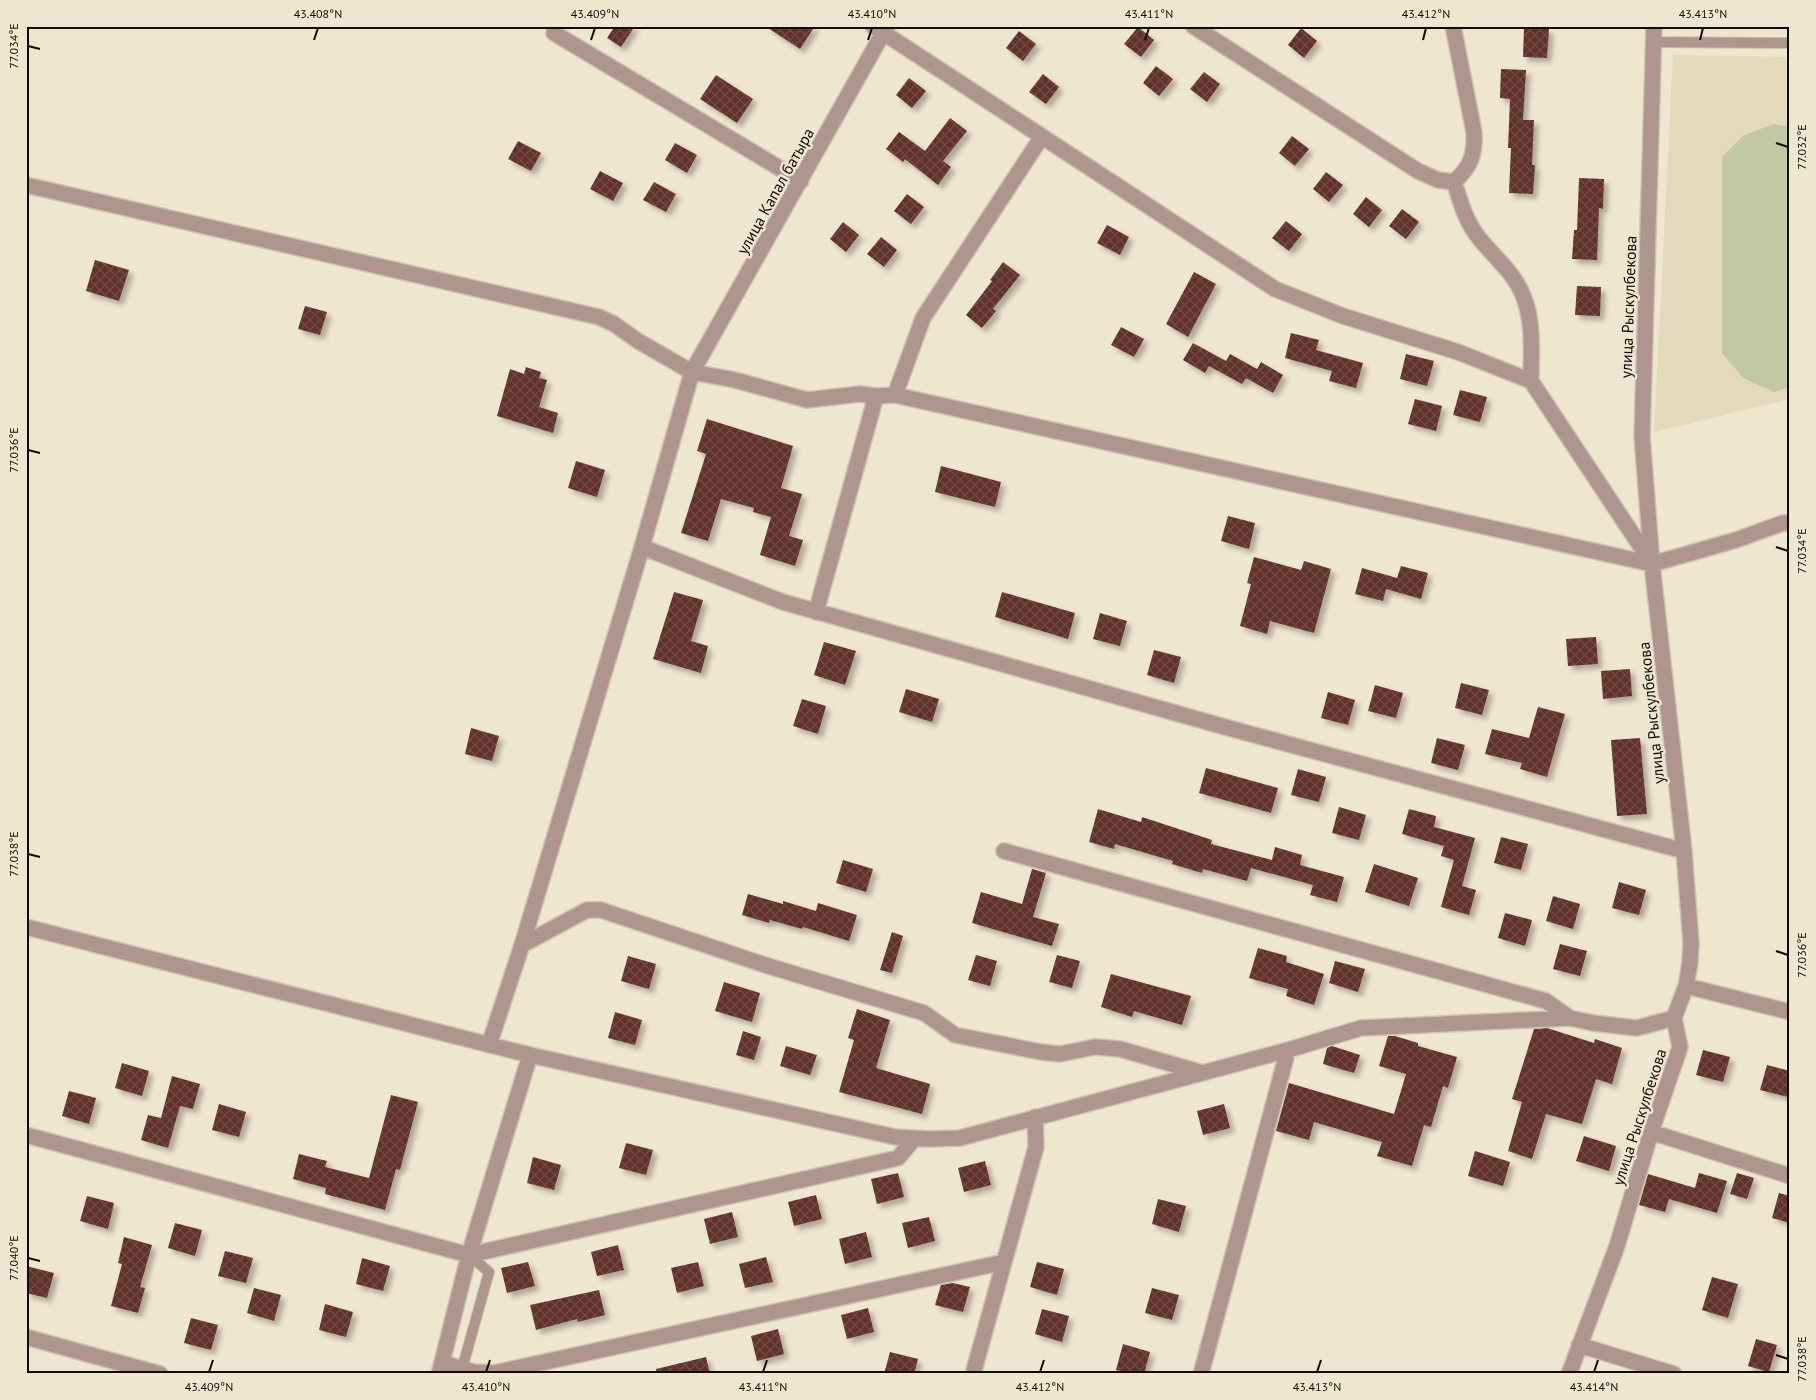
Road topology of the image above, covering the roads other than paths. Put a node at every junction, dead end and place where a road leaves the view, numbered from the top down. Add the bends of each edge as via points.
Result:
1 (1192, 26) edge
2 (1453, 26) edge
3 (1654, 26) edge
4 (880, 28) edge
5 (554, 33) dead end
6 (1653, 42) junction
7 (1790, 43) edge
8 (1041, 138) junction
9 (801, 181) junction
10 (1454, 182) junction
11 (26, 185) edge
12 (692, 372) junction
13 (1531, 381) junction
14 (894, 395) junction
15 (876, 396) junction
16 (1790, 523) edge
17 (642, 547) junction
18 (1652, 564) junction
19 (816, 612) junction
20 (1004, 851) dead end
21 (1684, 851) junction
22 (26, 927) edge
23 (522, 945) junction
24 (1686, 986) junction
25 (1790, 1012) edge
26 (1570, 1018) junction
27 (1674, 1018) junction
28 (489, 1045) junction
29 (1288, 1050) junction
30 (530, 1055) junction
31 (1200, 1073) junction
32 (1035, 1117) junction
33 (1651, 1132) junction
34 (26, 1135) edge
35 (914, 1139) junction
36 (1790, 1176) edge
37 (469, 1255) junction
38 (1004, 1262) junction
39 (26, 1337) edge
40 (1580, 1345) junction
41 (440, 1368) edge
42 (462, 1369) junction
43 (160, 1374) edge
44 (973, 1374) edge
45 (1201, 1374) edge
46 (1569, 1374) edge
47 (1674, 1374) edge

1 - 10 street via 1418,171 1438,180
2 - 10 street via 1474,132 1470,164
3 - 6 street, улица Рыскулбекова
4 - 8 street
4 - 9 street, улица Капал батыра
5 - 9 street
6 - 7 lane
6 - 18 street, улица Рыскулбекова via 1642,436
8 - 13 street via 1274,289 1342,316 1458,352
8 - 14 street via 923,318
9 - 12 street, улица Капал батыра
10 - 13 street via 1476,234 1513,277 1524,298 1532,340
11 - 12 street via 599,316
12 - 15 street via 807,400 860,394
12 - 17 street, улица Капал батыра
13 - 18 street
14 - 15 street
14 - 18 street
15 - 19 street
16 - 18 street
17 - 19 street
17 - 23 street, улица Капал батыра
18 - 21 street, улица Рыскулбекова
19 - 21 street via 1235,730
20 - 26 street via 1546,1001
21 - 24 street, улица Рыскулбекова via 1691,943
22 - 28 street
23 - 28 street, улица Капал батыра
23 - 31 street via 587,910 601,910 924,1014 955,1034 1060,1054 1095,1047 1120,1049
24 - 25 street
24 - 27 street, улица Рыскулбекова
26 - 27 street via 1637,1028
26 - 29 street via 1361,1028
27 - 33 street, улица Рыскулбекова via 1680,1047
28 - 30 street
29 - 31 street
29 - 45 street
30 - 35 street
30 - 37 street
31 - 32 street
32 - 35 street via 960,1138
32 - 38 street via 1036,1147
33 - 36 street
33 - 40 street, улица Рыскулбекова via 1617,1246
34 - 37 street
35 - 37 street via 898,1158
37 - 41 street
37 - 42 lane via 490,1272
38 - 42 street via 494,1373
38 - 44 street
39 - 43 street
40 - 46 street, улица Рыскулбекова
40 - 47 street
41 - 42 street

